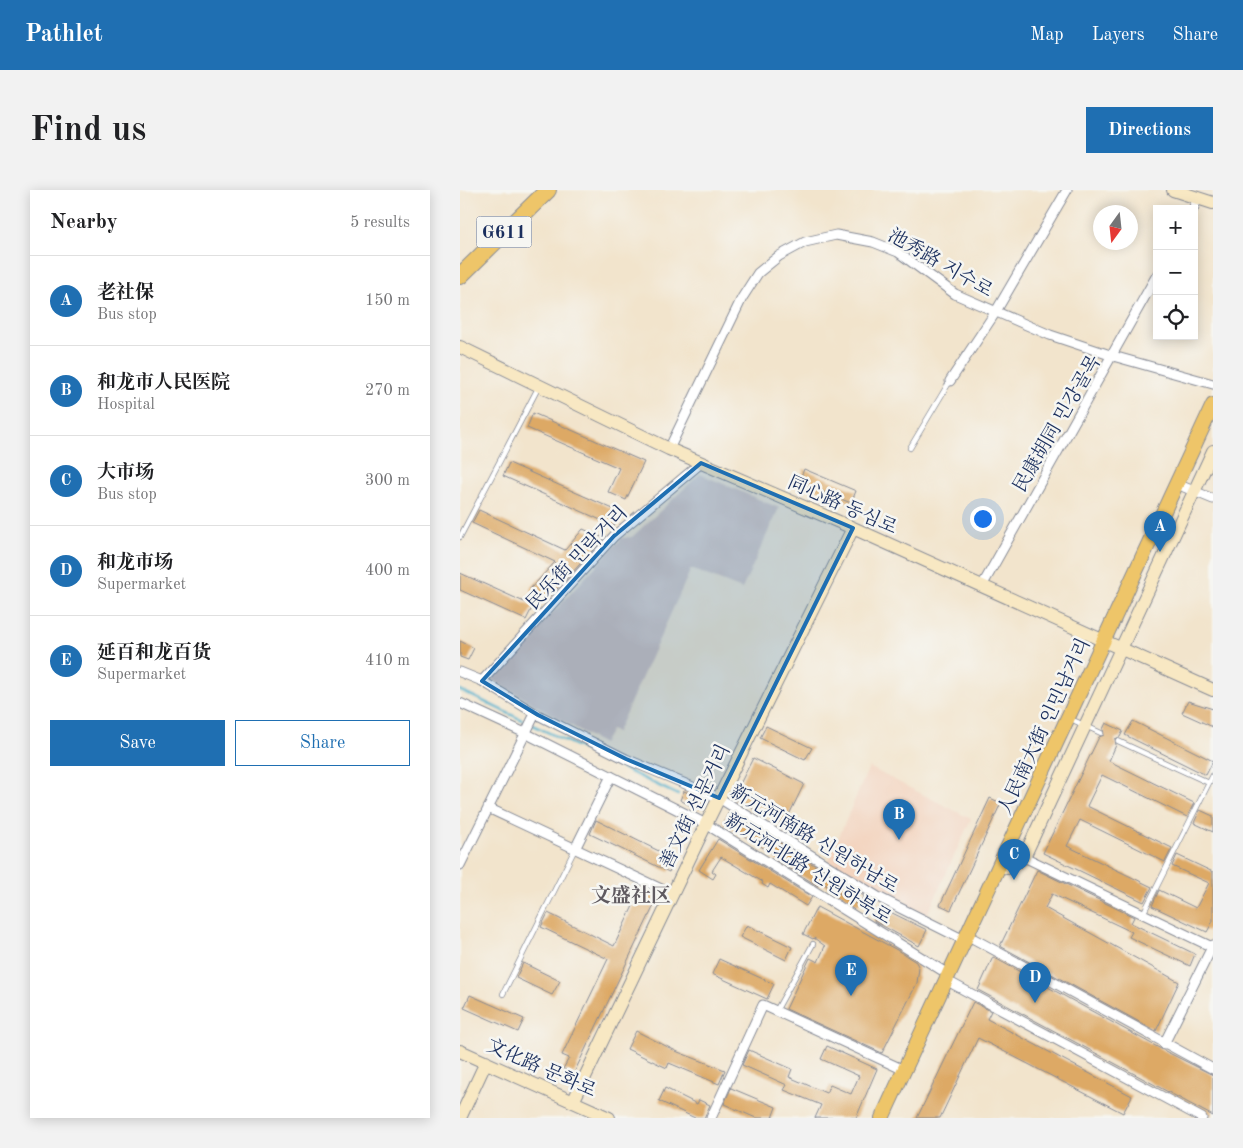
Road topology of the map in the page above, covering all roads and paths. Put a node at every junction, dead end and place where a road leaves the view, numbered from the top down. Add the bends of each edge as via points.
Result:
1 (548, 190) edge
2 (1067, 190) edge
3 (1174, 190) edge
4 (1213, 202) edge
5 (1196, 203) edge
6 (460, 276) edge
7 (1153, 282) edge
8 (995, 313) junction
9 (460, 347) edge
10 (1113, 356) junction
11 (950, 381) joint
12 (540, 384) junction
13 (1213, 384) edge
14 (1213, 405) edge
15 (1213, 424) edge
16 (910, 448) dead end
17 (669, 449) junction
18 (1213, 451) edge
19 (701, 462) junction
20 (1189, 489) junction
21 (1213, 499) edge
22 (853, 528) junction
23 (460, 538) edge
24 (982, 586) junction
25 (1111, 644) junction
26 (460, 672) edge
27 (482, 681) junction
28 (1213, 690) edge
29 (460, 703) edge
30 (534, 716) junction
31 (1080, 723) junction
32 (526, 730) junction
33 (1101, 733) dead end
34 (1118, 741) dead end
35 (1213, 775) edge
36 (610, 776) junction
37 (1209, 783) junction
38 (719, 798) junction
39 (488, 808) junction
40 (706, 824) junction
41 (575, 848) junction
42 (1024, 857) junction
43 (460, 865) edge
44 (1006, 868) junction
45 (672, 894) junction
46 (1143, 914) junction
47 (969, 939) junction
48 (813, 944) dead end
49 (1212, 946) edge
50 (951, 979) junction
51 (503, 994) dead end
52 (776, 1011) junction
53 (1164, 1044) junction
54 (460, 1051) edge
55 (486, 1062) junction
56 (1213, 1069) edge
57 (904, 1070) junction
58 (573, 1102) junction
59 (460, 1118) edge
60 (609, 1118) edge
61 (711, 1118) edge
62 (882, 1118) edge
63 (891, 1118) edge
64 (1202, 1118) edge

1 - 6 highway, G611
2 - 8 street
3 - 5 street
4 - 5 street
7 - 10 street, 民康胡同 민강골목
8 - 10 street, 池秀路 지수로
8 - 11 street
8 - 17 street, 池秀路 지수로 via 955,294 898,252 873,242 836,235 805,242 779,256 758,273 742,298
9 - 12 street, 同心路 동심로
10 - 13 street, 池秀路 지수로
10 - 24 street, 民康胡同 민강골목
11 - 16 lane
12 - 17 street, 同心路 동심로
12 - 23 lane
14 - 25 main road, 人民南大街 인민남거리
15 - 20 main road, 人民南大街 인민남거리
17 - 19 street, 同心路 동심로
18 - 20 street, 人民南大街 인민남거리
19 - 22 street, 同心路 동심로
19 - 27 street, 民乐街 민락거리 via 614,536
20 - 21 street
20 - 25 main road, 人民南大街 인민남거리
22 - 24 street, 同心路 동심로
22 - 38 street, 善文街 선문거리
24 - 25 street, 同心路 동심로
25 - 28 street, 同心路 동심로
25 - 31 main road, 人民南大街 인민남거리
25 - 47 main road, 人民南大街 인민남거리
26 - 27 street, 新元河南路 신원하남로
27 - 30 street, 新元河南路 신원하남로
29 - 32 street, 新元河北路 신원하북로
30 - 32 street
30 - 38 street, 新元河南路 신원하남로
31 - 33 lane
31 - 42 street, 人民南大街 인민남거리
31 - 44 main road, 人民南大街 인민남거리
32 - 36 street, 新元河北路 신원하북로
32 - 39 street
34 - 37 lane
35 - 37 lane
36 - 40 street, 新元河北路 신원하북로
36 - 41 street
37 - 46 lane
38 - 40 street, 善文街 선문거리
38 - 47 street, 新元河南路 신원하남로 via 878,897
39 - 41 street
39 - 43 street
40 - 45 street, 善文街 선문거리
40 - 50 street, 新元河北路 신원하북로
41 - 45 street
41 - 51 lane
42 - 44 street
42 - 46 street
44 - 47 main road, 人民南大街 인민남거리
45 - 58 street, 善文街 선문거리
46 - 49 street
47 - 50 main road, 人民南大街 인민남거리
47 - 53 street, 新元河南路 신원하남로
48 - 52 lane
49 - 53 street
50 - 57 main road, 人民南大街 인민남거리
50 - 63 main road, 人民南大街 인민남거리
50 - 64 street, 新元河北路 신원하북로
52 - 57 street
52 - 61 street via 763,1005
53 - 56 street, 新元河南路 신원하남로
54 - 55 street, 文化路 문화로
55 - 58 street, 文化路 문화로
55 - 59 street
57 - 62 main road, 人民南大街 인민남거리
58 - 60 street, 文化路 문화로

